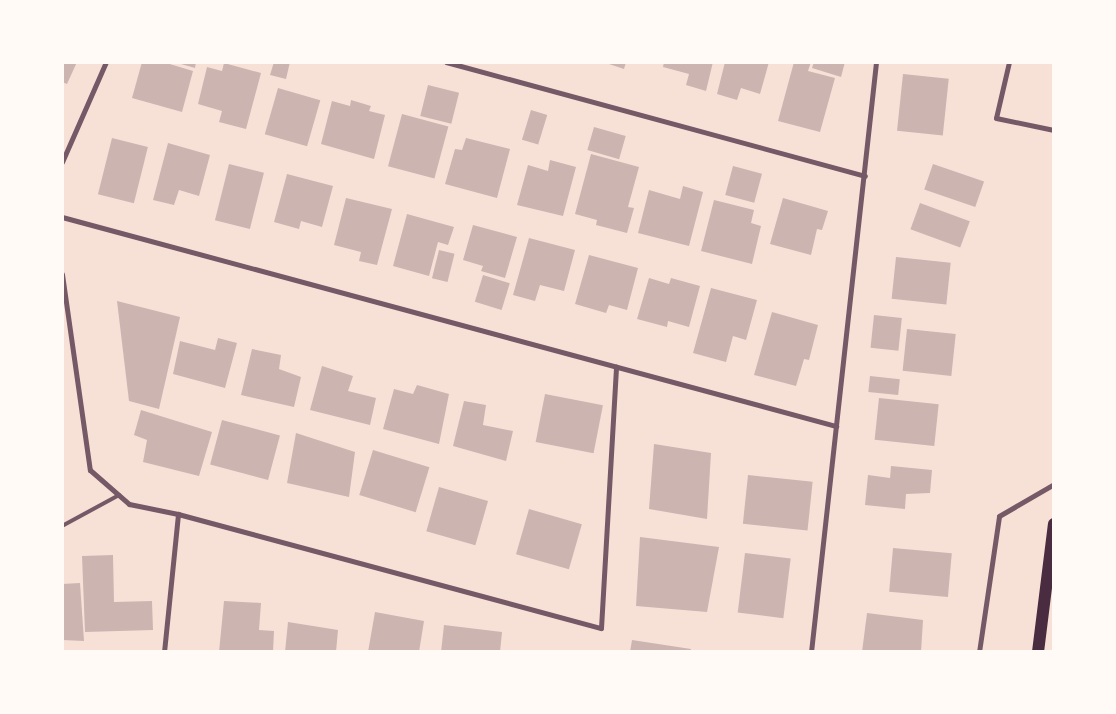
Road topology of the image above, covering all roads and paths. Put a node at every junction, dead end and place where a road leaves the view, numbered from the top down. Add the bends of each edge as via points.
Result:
1 (106, 62) edge
2 (446, 62) edge
3 (876, 62) edge
4 (1009, 62) edge
5 (1054, 130) edge
6 (62, 162) edge
7 (865, 176) junction
8 (62, 217) edge
9 (62, 274) edge
10 (616, 366) junction
11 (836, 426) junction
12 (1054, 484) edge
13 (119, 495) junction
14 (178, 514) junction
15 (1054, 524) edge
16 (62, 526) edge
17 (164, 652) edge
18 (811, 652) edge
19 (979, 652) edge
20 (1038, 652) edge

1 - 6 street
2 - 7 street
3 - 7 street
4 - 5 street via 996,118
7 - 11 street
8 - 10 street
9 - 13 street via 90,470
10 - 11 street
10 - 14 street via 600,628
11 - 18 street
12 - 19 street via 999,516
13 - 14 street via 129,504
13 - 16 lane
14 - 17 street
15 - 20 main road

